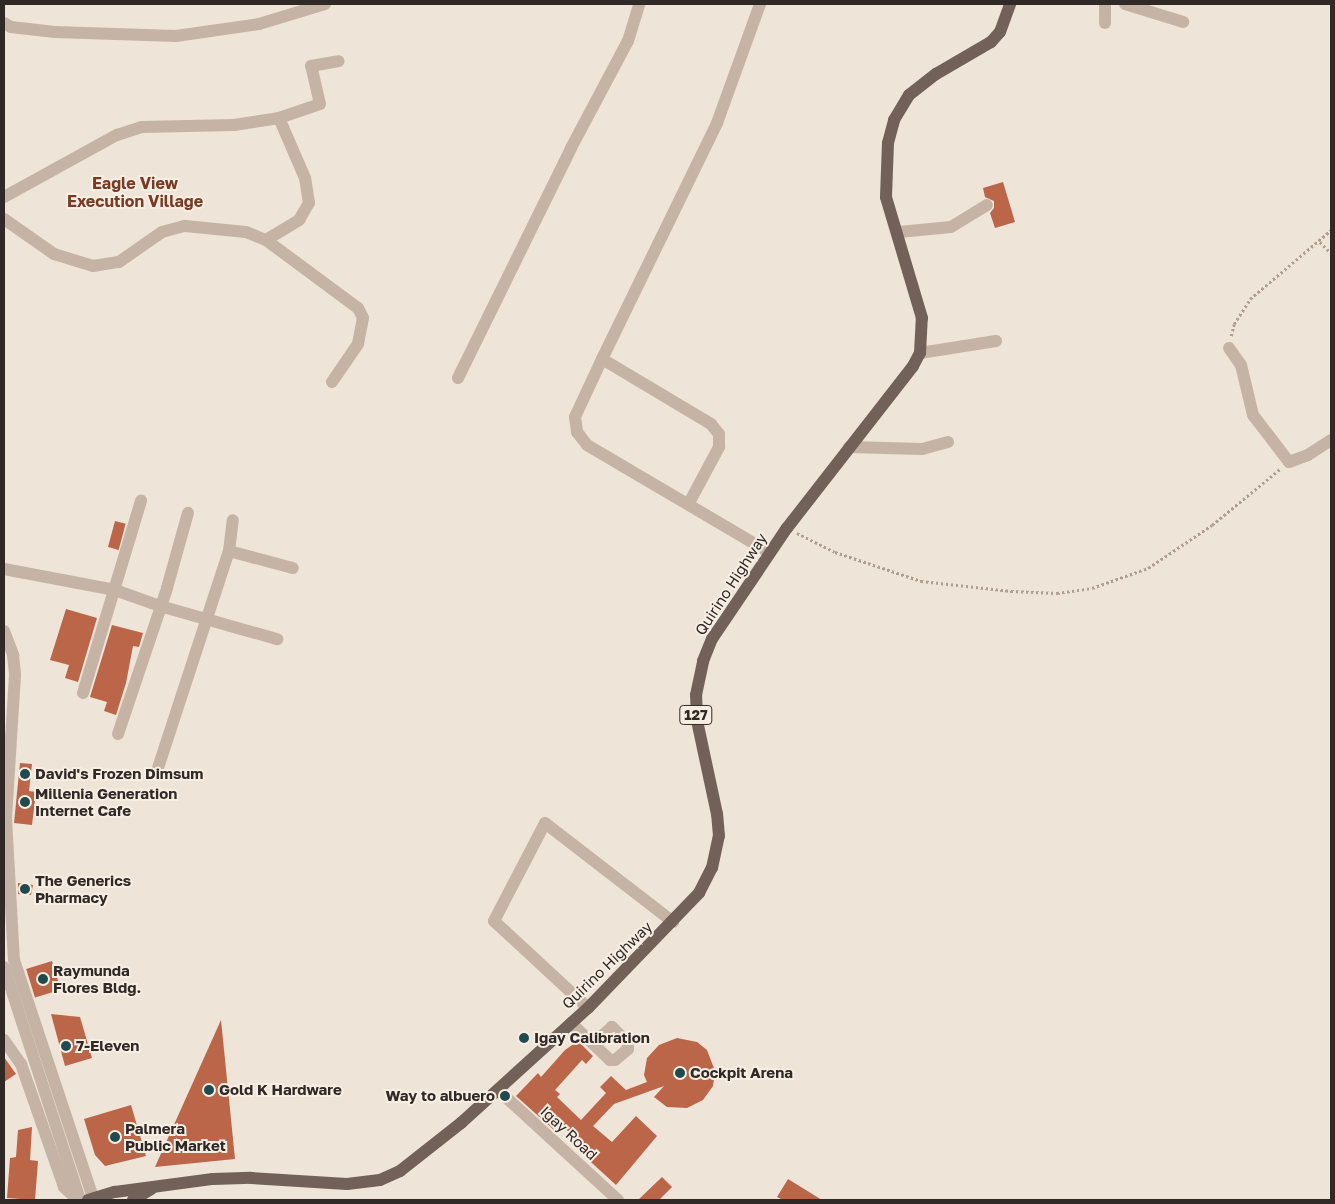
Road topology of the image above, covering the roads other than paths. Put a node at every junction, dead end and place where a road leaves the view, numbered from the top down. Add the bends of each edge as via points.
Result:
1 (324, 4) edge
2 (639, 4) edge
3 (760, 4) edge
4 (1010, 4) edge
5 (1105, 4) edge
6 (1125, 4) edge
7 (1183, 22) dead end
8 (4, 23) edge
9 (1105, 23) dead end
10 (339, 61) dead end
11 (279, 118) junction
12 (4, 197) edge
13 (987, 205) dead end
14 (4, 219) edge
15 (899, 232) junction
16 (266, 240) junction
17 (996, 341) dead end
18 (1229, 348) road end
19 (920, 353) junction
20 (602, 359) junction
21 (458, 378) dead end
22 (332, 382) dead end
23 (1331, 440) edge
24 (948, 442) dead end
25 (849, 446) junction
26 (141, 500) dead end
27 (689, 503) junction
28 (188, 514) dead end
29 (233, 520) dead end
30 (229, 551) junction
31 (770, 553) junction
32 (293, 568) dead end
33 (4, 569) edge
34 (116, 590) junction
35 (160, 606) junction
36 (207, 618) junction
37 (4, 631) edge
38 (277, 639) dead end
39 (83, 693) dead end
40 (118, 734) dead end
41 (157, 771) dead end
42 (673, 922) junction
43 (7, 962) edge
44 (588, 1008) junction
45 (571, 1023) junction
46 (4, 1040) edge
47 (593, 1044) dead end
48 (498, 1090) junction
49 (153, 1188) junction
50 (86, 1200) edge
51 (133, 1200) edge
52 (618, 1200) edge

1 - 8 street via 259,24 176,36 55,32 11,27
2 - 21 street via 628,41 571,148
3 - 20 street via 717,122
4 - 15 main road, Quirino Highway / 127 via 1000,32 991,42 924,82 909,95 894,120 888,142 885,182 890,211
5 - 9 street
6 - 7 street
10 - 11 street via 311,66 320,104
11 - 12 street via 234,125 142,127 117,135
11 - 16 street via 305,178 309,203 299,220
13 - 15 street via 951,227
14 - 16 street via 54,254 94,266 118,262 162,232 185,226 246,232
15 - 19 main road, Quirino Highway / 127 via 922,318
16 - 22 street via 358,308 363,318 358,344
17 - 19 street
18 - 23 street via 1241,365 1253,415 1289,462 1308,455
19 - 25 main road, Quirino Highway / 127 via 905,378
20 - 27 street via 575,417 577,432 587,445
20 - 27 street via 711,424 718,434 719,447
24 - 25 street via 922,449
25 - 31 main road, Quirino Highway / 127
26 - 34 street
27 - 31 street
28 - 35 street
29 - 30 street
30 - 32 street
30 - 36 street
31 - 42 main road, Quirino Highway / 127 via 712,639 697,678 698,734 719,836 712,868 699,893
33 - 34 street
34 - 35 street
34 - 39 street
35 - 36 street
35 - 40 street
36 - 38 street
36 - 41 street
37 - 43 street via 13,654 15,675 6,818
42 - 44 main road, Quirino Highway / 127
42 - 44 street via 545,823 494,921
43 - 50 street
44 - 45 main road, Quirino Highway / 127
45 - 47 street
45 - 48 main road, Quirino Highway / 127
46 - 50 street via 21,1064 64,1187
48 - 49 main road, Quirino Highway / 127 via 424,1155 380,1180 347,1184 213,1179
48 - 52 street, Igay Road
49 - 50 main road, Quirino Highway / 127
49 - 51 main road, Quirino Highway / 127

